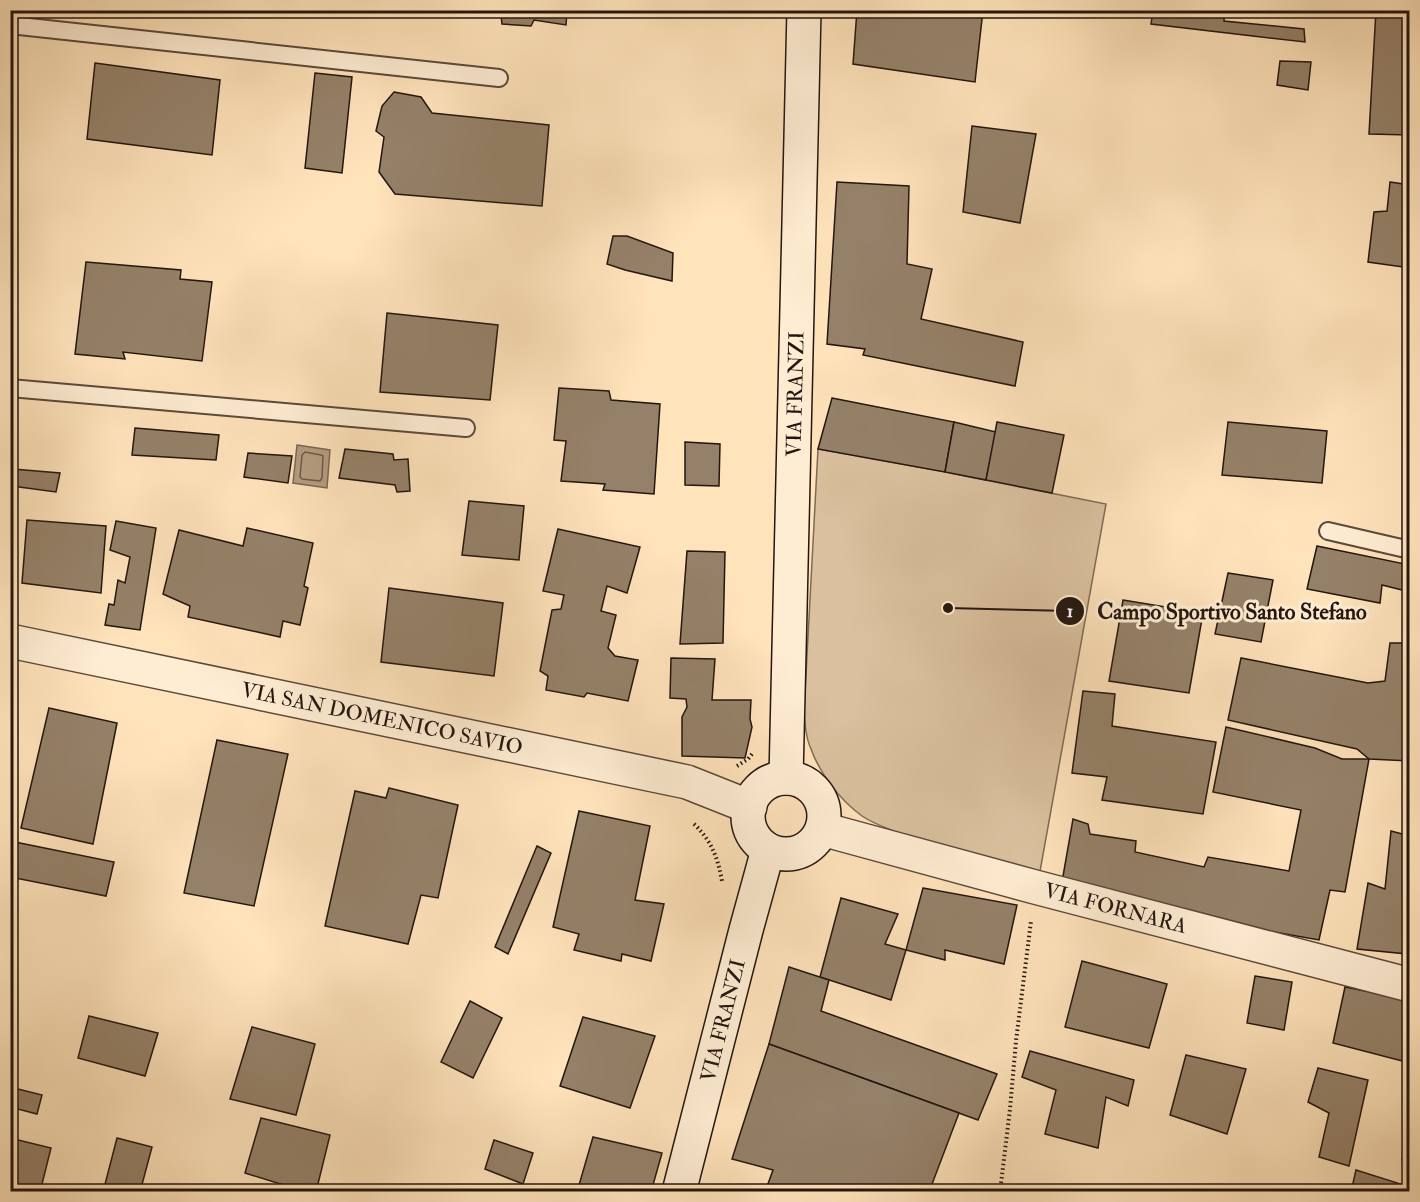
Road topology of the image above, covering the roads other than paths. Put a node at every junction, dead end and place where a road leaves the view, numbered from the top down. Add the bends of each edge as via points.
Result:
1 (804, 10) edge
2 (10, 25) edge
3 (499, 78) dead end
4 (10, 388) edge
5 (466, 428) dead end
6 (1328, 531) dead end
7 (1410, 550) edge
8 (10, 641) edge
9 (786, 778) junction
10 (750, 807) junction
11 (822, 829) junction
12 (768, 850) junction
13 (1410, 985) edge
14 (679, 1191) edge

1 - 9 main road, VIA FRANZI
2 - 3 lane
4 - 5 lane
6 - 7 lane
8 - 10 main road, VIA SAN DOMENICO SAVIO via 687,782
9 - 10 main road via 763,786
9 - 11 main road via 809,785 817,794 825,817
10 - 12 main road via 752,831
11 - 12 main road via 806,849 794,854
11 - 13 main road, VIA FORNARA
12 - 14 main road, VIA FRANZI

